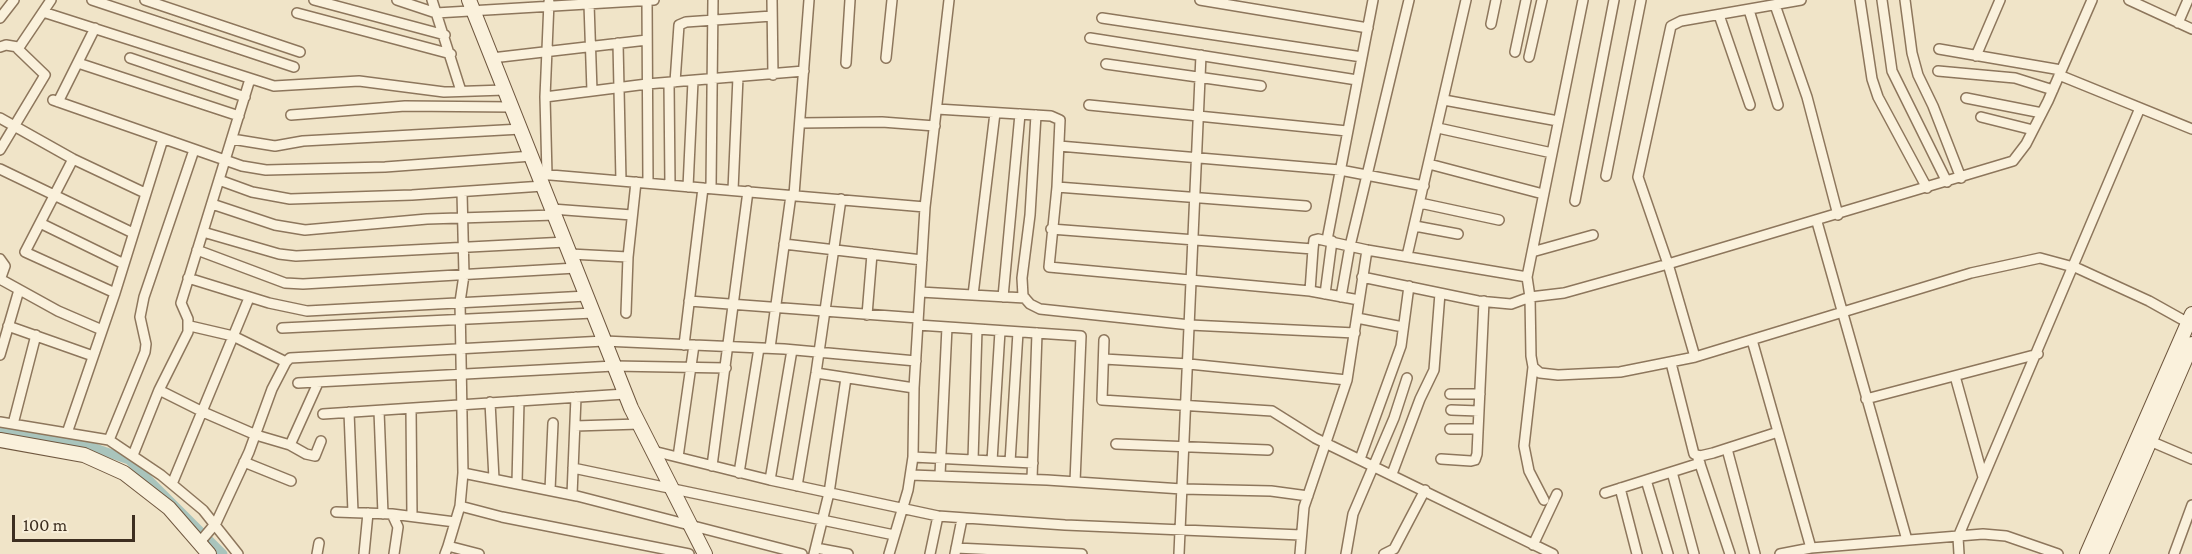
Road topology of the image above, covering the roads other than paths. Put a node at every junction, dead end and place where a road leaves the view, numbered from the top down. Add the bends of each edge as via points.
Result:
1 (14, 0) edge
2 (51, 0) edge
3 (92, 0) edge
4 (145, 0) edge
5 (314, 0) edge
6 (397, 0) edge
7 (432, 0) edge
8 (647, 0) edge
9 (654, 0) edge
10 (713, 0) edge
11 (772, 0) edge
12 (810, 0) edge
13 (850, 0) edge
14 (892, 0) edge
15 (949, 0) edge
16 (1200, 0) edge
17 (1373, 0) edge
18 (1409, 0) edge
19 (1466, 0) edge
20 (1496, 0) edge
21 (1526, 0) edge
22 (1542, 0) edge
23 (1584, 0) edge
24 (1614, 0) edge
25 (1641, 0) edge
26 (1801, 0) edge
27 (1860, 0) edge
28 (1882, 0) edge
29 (1905, 0) edge
30 (2000, 0) edge
31 (2092, 0) edge
32 (2129, 0) edge
33 (2188, 0) edge
34 (609, 1) edge
35 (636, 1) edge
36 (578, 2) edge
37 (549, 3) edge
38 (521, 4) edge
39 (589, 4) junction
40 (471, 5) edge
41 (494, 5) edge
42 (1775, 5) junction
43 (1749, 10) junction
44 (43, 12) junction
45 (297, 13) dead end
46 (436, 13) junction
47 (1719, 15) junction
48 (772, 16) junction
49 (0, 18) edge
50 (1102, 18) dead end
51 (714, 20) junction
52 (2178, 23) junction
53 (1491, 24) dead end
54 (95, 28) junction
55 (1368, 28) junction
56 (2192, 29) edge
57 (445, 35) junction
58 (1090, 38) dead end
59 (647, 40) junction
60 (618, 43) junction
61 (591, 46) junction
62 (0, 47) edge
63 (18, 47) junction
64 (1939, 49) dead end
65 (300, 52) dead end
66 (546, 52) junction
67 (1515, 52) dead end
68 (451, 54) junction
69 (1201, 55) junction
70 (1976, 56) junction
71 (1362, 57) junction
72 (1529, 57) dead end
73 (130, 58) dead end
74 (492, 58) junction
75 (886, 58) dead end
76 (78, 63) junction
77 (846, 63) dead end
78 (1106, 64) dead end
79 (294, 67) dead end
80 (804, 71) junction
81 (1938, 71) dead end
82 (2060, 73) junction
83 (773, 75) junction
84 (738, 77) junction
85 (1198, 77) junction
86 (250, 79) junction
87 (714, 79) junction
88 (1358, 80) junction
89 (693, 81) junction
90 (672, 82) junction
91 (648, 84) junction
92 (1261, 86) dead end
93 (621, 88) junction
94 (505, 90) junction
95 (2053, 90) junction
96 (461, 91) junction
97 (592, 91) junction
98 (245, 97) junction
99 (545, 97) junction
100 (1966, 98) dead end
101 (1444, 100) junction
102 (1089, 105) dead end
103 (1750, 105) dead end
104 (1778, 105) dead end
105 (512, 107) junction
106 (2140, 108) junction
107 (937, 109) junction
108 (994, 113) junction
109 (2042, 113) junction
110 (291, 114) dead end
111 (1020, 114) junction
112 (1196, 114) junction
113 (1036, 115) junction
114 (239, 116) junction
115 (1981, 117) dead end
116 (0, 118) edge
117 (1558, 121) junction
118 (800, 123) junction
119 (935, 126) junction
120 (14, 127) junction
121 (1437, 128) junction
122 (521, 129) junction
123 (2192, 129) edge
124 (2033, 130) junction
125 (1347, 131) junction
126 (163, 139) junction
127 (232, 139) junction
128 (1059, 146) junction
129 (0, 150) edge
130 (194, 150) junction
131 (1552, 153) junction
132 (1195, 155) junction
133 (532, 156) junction
134 (73, 159) junction
135 (225, 160) junction
136 (1429, 164) junction
137 (0, 169) edge
138 (1340, 170) junction
139 (1367, 175) junction
140 (1606, 176) dead end
141 (543, 178) junction
142 (1961, 178) junction
143 (219, 180) junction
144 (621, 181) junction
145 (636, 182) junction
146 (1947, 182) junction
147 (648, 183) junction
148 (670, 185) junction
149 (1424, 186) junction
150 (688, 187) junction
151 (1057, 187) junction
152 (707, 188) junction
153 (1927, 188) junction
154 (733, 190) junction
155 (462, 192) junction
156 (748, 192) junction
157 (145, 193) junction
158 (1544, 194) junction
159 (55, 195) junction
160 (793, 195) junction
161 (1193, 198) junction
162 (841, 199) junction
163 (1575, 201) dead end
164 (1420, 203) junction
165 (212, 204) junction
166 (1306, 206) dead end
167 (925, 207) junction
168 (554, 212) junction
169 (632, 215) junction
170 (1838, 215) junction
171 (462, 219) junction
172 (1499, 220) dead end
173 (1817, 222) junction
174 (40, 223) junction
175 (1415, 226) junction
176 (1051, 229) junction
177 (203, 232) junction
178 (133, 233) junction
179 (1458, 234) dead end
180 (1593, 235) dead end
181 (1192, 241) junction
182 (1329, 241) junction
183 (784, 244) junction
184 (1350, 246) junction
185 (463, 248) junction
186 (568, 248) junction
187 (833, 249) junction
188 (1314, 249) junction
189 (197, 250) junction
190 (1367, 250) junction
191 (1532, 252) junction
192 (872, 254) junction
193 (1407, 256) junction
194 (628, 257) junction
195 (0, 259) edge
196 (922, 260) junction
197 (124, 264) junction
198 (1668, 264) junction
199 (2073, 267) junction
200 (576, 268) junction
201 (464, 275) junction
202 (1362, 276) junction
203 (1527, 277) junction
204 (188, 278) junction
205 (0, 279) edge
206 (1191, 281) junction
207 (1409, 286) junction
208 (19, 290) junction
209 (1310, 291) junction
210 (920, 292) junction
211 (116, 293) junction
212 (1440, 293) junction
213 (1325, 294) junction
214 (973, 295) junction
215 (587, 296) junction
216 (1003, 297) junction
217 (1341, 297) junction
218 (1530, 297) junction
219 (249, 298) junction
220 (1025, 298) junction
221 (1359, 300) junction
222 (689, 301) junction
223 (460, 302) junction
224 (1484, 302) junction
225 (733, 303) junction
226 (775, 307) junction
227 (593, 313) junction
228 (626, 313) dead end
229 (824, 313) junction
230 (1841, 313) junction
231 (867, 315) junction
232 (1357, 318) junction
233 (461, 320) junction
234 (2191, 320) edge
235 (918, 321) junction
236 (1190, 325) junction
237 (8, 326) junction
238 (190, 326) junction
239 (947, 327) junction
240 (1402, 327) junction
241 (282, 328) dead end
242 (977, 329) junction
243 (102, 330) junction
244 (1000, 331) junction
245 (1018, 332) junction
246 (1037, 333) junction
247 (1355, 333) junction
248 (36, 335) junction
249 (233, 336) junction
250 (1104, 340) dead end
251 (1752, 340) junction
252 (604, 341) junction
253 (2192, 344) edge
254 (689, 345) junction
255 (729, 346) junction
256 (461, 348) junction
257 (759, 348) junction
258 (770, 348) junction
259 (792, 350) junction
260 (819, 352) junction
261 (2038, 354) junction
262 (0, 355) edge
263 (93, 356) junction
264 (1695, 357) junction
265 (1104, 359) junction
266 (916, 361) junction
267 (286, 362) junction
268 (1671, 363) junction
269 (1189, 364) junction
270 (614, 366) junction
271 (691, 367) junction
272 (726, 368) junction
273 (1533, 368) junction
274 (816, 373) junction
275 (462, 376) junction
276 (1955, 376) junction
277 (846, 378) junction
278 (1407, 378) dead end
279 (1347, 380) junction
280 (318, 382) junction
281 (298, 383) dead end
282 (914, 388) junction
283 (159, 390) junction
284 (625, 394) junction
285 (1449, 394) dead end
286 (1480, 394) junction
287 (576, 397) junction
288 (1866, 399) junction
289 (519, 401) junction
290 (490, 402) junction
291 (463, 405) junction
292 (1187, 407) junction
293 (411, 409) junction
294 (1451, 410) dead end
295 (379, 411) junction
296 (1479, 411) junction
297 (203, 412) junction
298 (349, 412) junction
299 (323, 414) dead end
300 (0, 422) edge
301 (553, 423) dead end
302 (13, 424) junction
303 (639, 424) junction
304 (575, 426) junction
305 (1450, 429) dead end
306 (1478, 429) junction
307 (1779, 432) junction
308 (256, 435) junction
309 (0, 440) edge
310 (68, 440) junction
311 (109, 440) junction
312 (321, 441) dead end
313 (2150, 441) junction
314 (1326, 443) junction
315 (1116, 444) dead end
316 (290, 445) junction
317 (1185, 447) junction
318 (1727, 449) junction
319 (1268, 450) dead end
320 (653, 451) junction
321 (133, 455) junction
322 (678, 457) junction
323 (913, 457) junction
324 (941, 459) junction
325 (1360, 459) junction
326 (1441, 459) dead end
327 (1699, 459) junction
328 (2192, 459) edge
329 (973, 460) junction
330 (992, 461) junction
331 (244, 462) junction
332 (1010, 462) junction
333 (1033, 463) junction
334 (1374, 465) junction
335 (712, 466) junction
336 (573, 468) junction
337 (740, 472) junction
338 (1672, 472) junction
339 (463, 473) junction
340 (1392, 474) junction
341 (910, 475) junction
342 (940, 475) junction
343 (1983, 477) junction
344 (494, 478) junction
345 (1032, 479) junction
346 (770, 480) junction
347 (1646, 480) junction
348 (291, 481) dead end
349 (1075, 482) junction
350 (517, 483) junction
351 (172, 484) junction
352 (797, 486) junction
353 (671, 488) junction
354 (1620, 488) junction
355 (1182, 489) junction
356 (550, 490) junction
357 (1425, 490) junction
358 (829, 493) junction
359 (1605, 493) dead end
360 (1557, 494) dead end
361 (572, 495) junction
362 (1308, 496) junction
363 (1544, 500) dead end
364 (460, 506) junction
365 (2192, 506) edge
366 (903, 508) junction
367 (336, 512) dead end
368 (353, 512) junction
369 (368, 513) junction
370 (388, 514) junction
371 (412, 516) junction
372 (938, 516) junction
373 (823, 519) junction
374 (962, 519) junction
375 (455, 522) junction
376 (690, 524) junction
377 (215, 526) junction
378 (1180, 529) junction
379 (894, 535) junction
380 (1301, 535) junction
381 (1958, 537) junction
382 (201, 540) junction
383 (1906, 540) junction
384 (319, 543) dead end
385 (1857, 544) junction
386 (1533, 545) junction
387 (1811, 548) junction
388 (446, 550) edge
389 (815, 551) edge
390 (956, 551) edge
391 (209, 554) edge
392 (238, 554) edge
393 (317, 554) edge
394 (364, 554) edge
395 (394, 554) edge
396 (479, 554) edge
397 (689, 554) edge
398 (705, 554) edge
399 (802, 554) edge
400 (848, 554) edge
401 (889, 554) edge
402 (930, 554) edge
403 (1082, 554) edge
404 (1179, 554) edge
405 (1300, 554) edge
406 (1346, 554) edge
407 (1384, 554) edge
408 (1553, 554) edge
409 (1637, 554) edge
410 (1668, 554) edge
411 (1694, 554) edge
412 (1730, 554) edge
413 (1755, 554) edge
414 (1780, 554) edge
415 (1857, 554) edge
416 (1959, 554) edge
417 (2058, 554) edge
418 (2087, 554) edge
419 (2101, 554) edge
420 (2174, 554) edge

1 - 49 street
2 - 44 street
3 - 79 street
4 - 65 street
5 - 57 street
6 - 46 street
7 - 46 street
8 - 9 street
8 - 35 street
8 - 59 street
10 - 51 street
11 - 48 street
12 - 80 street
13 - 77 street
14 - 75 street
15 - 107 street
16 - 55 street
17 - 55 street
18 - 139 street
19 - 101 street
20 - 53 street
21 - 67 street
22 - 72 street
23 - 117 street
24 - 163 street
25 - 140 street
26 - 42 street
27 - 153 street via 1878,97
28 - 146 street via 1892,71
29 - 142 street via 1917,75
30 - 70 street
31 - 82 street
32 - 52 street
33 - 52 street
34 - 35 street
34 - 39 street
36 - 37 street
36 - 39 street
37 - 38 street
37 - 66 street
38 - 41 street
39 - 61 street
40 - 41 street
40 - 46 street
40 - 74 street
42 - 43 street
42 - 170 street via 1807,97
43 - 47 street
43 - 104 street
44 - 54 street
44 - 63 street
45 - 68 street
46 - 57 street
47 - 103 street
47 - 198 street via 1671,26 1639,167 1638,177
48 - 51 street
48 - 83 street
50 - 71 street
51 - 87 street
51 - 90 street via 679,25
52 - 56 street
54 - 76 street
54 - 86 street
55 - 71 street
57 - 68 street
58 - 69 street
59 - 60 street
59 - 91 street
60 - 61 street
60 - 93 street
61 - 66 street
61 - 97 street
62 - 63 street
63 - 120 street via 45,74
64 - 70 street
66 - 74 street
66 - 99 street
68 - 96 street
69 - 85 street
69 - 88 street
70 - 82 street via 2013,60
71 - 88 street
73 - 98 street
74 - 94 street
76 - 114 street
76 - 126 street via 56,101
78 - 85 street
80 - 83 street
80 - 118 street
81 - 95 street via 2015,78
82 - 95 street
82 - 106 street
83 - 84 street
84 - 87 street
84 - 154 street
85 - 92 street
85 - 112 street
86 - 96 street via 274,86 359,81
86 - 98 street
87 - 89 street
87 - 152 street
88 - 125 street
89 - 90 street
89 - 150 street
90 - 91 street
90 - 148 street
91 - 93 street
91 - 147 street
93 - 97 street
93 - 144 street
94 - 96 street
94 - 105 street
95 - 109 street
97 - 99 street
98 - 114 street
99 - 141 street
100 - 109 street
101 - 117 street
101 - 121 street
102 - 112 street
105 - 110 street via 405,106
105 - 122 street
106 - 123 street
106 - 199 street
107 - 108 street
107 - 119 street
108 - 111 street
108 - 214 street
109 - 124 street
111 - 113 street
111 - 216 street
112 - 125 street
112 - 132 street
113 - 128 street via 1060,120
113 - 220 street via 1022,278
114 - 127 street
115 - 124 street
116 - 120 street
117 - 131 street
118 - 119 street
118 - 160 street
119 - 167 street
120 - 129 street
120 - 134 street
121 - 131 street
121 - 136 street
122 - 127 street via 303,141 275,146
122 - 133 street
124 - 142 street via 2013,161
125 - 138 street
126 - 130 street
126 - 157 street
127 - 135 street
128 - 132 street
128 - 151 street
130 - 135 street
130 - 311 street via 144,297 140,317 145,352
131 - 158 street
132 - 138 street
132 - 161 street
133 - 135 street via 385,167 266,170
133 - 141 street
134 - 157 street
134 - 159 street
135 - 143 street
136 - 149 street
136 - 158 street
137 - 159 street
138 - 139 street
138 - 182 street
139 - 149 street
139 - 184 street
141 - 144 street
141 - 155 street
141 - 168 street
142 - 146 street
143 - 155 street via 252,192 291,199
143 - 165 street
144 - 145 street
145 - 147 street
145 - 169 street
146 - 153 street
147 - 148 street
148 - 150 street
149 - 164 street
150 - 152 street
151 - 161 street
151 - 176 street
152 - 154 street
152 - 222 street
153 - 170 street
154 - 156 street
155 - 171 street
156 - 160 street
156 - 225 street
157 - 178 street
158 - 191 street
159 - 174 street
159 - 178 street
160 - 162 street
160 - 183 street
161 - 166 street
161 - 181 street
162 - 167 street
162 - 187 street
164 - 172 street
164 - 175 street
165 - 171 street via 284,228 305,230
165 - 177 street
167 - 196 street
168 - 169 street
168 - 171 street
168 - 186 street
169 - 194 street
170 - 173 street
171 - 185 street
173 - 198 street
173 - 230 street
174 - 197 street
174 - 211 street via 26,252
175 - 179 street
175 - 193 street
176 - 181 street
176 - 206 street via 1049,267
177 - 185 street via 296,256
177 - 189 street
178 - 197 street
180 - 191 street
181 - 188 street
181 - 206 street
182 - 184 street
182 - 188 street via 1314,240
182 - 213 street
183 - 187 street
183 - 226 street
184 - 190 street
184 - 217 street
185 - 186 street
185 - 201 street
186 - 194 street
186 - 200 street
187 - 192 street
187 - 229 street
188 - 209 street
189 - 201 street via 285,283
189 - 204 street
190 - 193 street
190 - 202 street
191 - 203 street
192 - 196 street
192 - 231 street
193 - 203 street
194 - 228 street
195 - 205 street via 6,264
196 - 210 street
197 - 211 street
198 - 218 street via 1564,293
198 - 264 street
199 - 230 street via 2040,258 2014,262
199 - 234 street
199 - 261 street
200 - 201 street
200 - 215 street
201 - 223 street
202 - 207 street
202 - 221 street
203 - 218 street
204 - 219 street
204 - 238 street via 181,303
205 - 208 street
206 - 209 street
206 - 236 street
207 - 212 street
207 - 240 street
208 - 237 street
208 - 243 street
209 - 213 street
210 - 214 street
210 - 235 street
211 - 243 street
212 - 224 street
212 - 340 street via 1434,370
213 - 217 street
214 - 216 street
215 - 223 street
215 - 227 street
216 - 220 street
217 - 221 street
218 - 224 street via 1511,304
218 - 273 street
219 - 223 street via 307,311
219 - 249 street
220 - 236 street via 1040,309
221 - 232 street
222 - 225 street
222 - 254 street
223 - 233 street
224 - 286 street
225 - 226 street
225 - 255 street
226 - 229 street
226 - 258 street
227 - 233 street
227 - 252 street
229 - 231 street
229 - 260 street
230 - 251 street
230 - 288 street
231 - 235 street
232 - 240 street
232 - 247 street
233 - 241 street
233 - 256 street
234 - 418 street
235 - 239 street
235 - 266 street
236 - 247 street
236 - 269 street
237 - 248 street
237 - 262 street
238 - 249 street
238 - 283 street
239 - 242 street
239 - 324 street
240 - 325 street via 1395,366
242 - 244 street
242 - 329 street
243 - 263 street
244 - 245 street
244 - 330 street
245 - 246 street
245 - 332 street
246 - 333 street
246 - 349 street via 1081,336
247 - 279 street
248 - 263 street
248 - 302 street
249 - 267 street
249 - 297 street
250 - 265 street
251 - 264 street
251 - 307 street
252 - 254 street
252 - 256 street
252 - 270 street
253 - 313 street
254 - 255 street
254 - 271 street
255 - 257 street
255 - 272 street
256 - 267 street via 308,355
256 - 275 street
257 - 258 street
257 - 337 street
258 - 259 street
259 - 260 street
259 - 346 street
260 - 266 street
260 - 274 street
261 - 276 street
261 - 343 street
263 - 310 street
264 - 268 street
265 - 269 street
265 - 292 street via 1102,400
266 - 282 street
267 - 308 street
268 - 273 street via 1620,372 1558,375
268 - 327 street via 1694,454
269 - 279 street
269 - 292 street
270 - 271 street
270 - 275 street
270 - 284 street
271 - 272 street
271 - 322 street
272 - 335 street
273 - 363 street via 1524,446 1529,471
274 - 277 street
274 - 352 street
275 - 280 street
275 - 291 street
276 - 288 street
276 - 343 street
277 - 282 street
277 - 358 street
278 - 334 street
279 - 314 street
280 - 281 street
280 - 316 street
282 - 323 street
283 - 297 street
283 - 321 street
284 - 287 street
284 - 303 street
285 - 286 street
286 - 296 street
287 - 289 street
287 - 304 street
288 - 383 street
289 - 290 street
289 - 350 street
290 - 291 street
290 - 344 street
291 - 293 street
291 - 339 street
292 - 314 street via 1272,411
292 - 317 street
293 - 295 street
293 - 371 street
294 - 296 street
295 - 298 street
295 - 370 street
296 - 306 street
297 - 308 street
297 - 351 street
298 - 299 street
298 - 368 street
300 - 302 street
301 - 356 street
302 - 310 street
303 - 304 street
303 - 320 street
304 - 336 street
305 - 306 street
306 - 326 street via 1475,460
307 - 318 street
307 - 387 street
308 - 316 street
308 - 331 street
309 - 310 street
310 - 311 street
310 - 382 street via 141,484
311 - 321 street
312 - 316 street via 315,456
313 - 328 street
313 - 419 street
314 - 325 street
314 - 362 street
315 - 317 street
317 - 319 street
317 - 355 street
318 - 327 street
318 - 413 street
320 - 322 street
320 - 353 street
321 - 351 street
322 - 335 street
323 - 324 street
323 - 341 street
324 - 329 street
324 - 342 street
325 - 334 street
327 - 338 street
327 - 412 street
329 - 330 street
330 - 332 street
331 - 348 street
331 - 377 street
332 - 333 street
333 - 345 street
334 - 340 street
334 - 406 street via 1353,514
335 - 337 street
336 - 353 street
336 - 361 street
337 - 346 street
338 - 347 street
338 - 411 street
339 - 344 street
339 - 364 street
340 - 357 street
341 - 342 street
341 - 366 street
342 - 345 street
343 - 381 street
344 - 350 street
345 - 349 street
346 - 352 street
347 - 354 street
347 - 410 street
349 - 355 street
350 - 356 street
351 - 377 street
352 - 358 street
353 - 373 street
353 - 376 street
354 - 359 street
354 - 409 street
355 - 362 street
355 - 378 street
356 - 361 street
357 - 386 street
357 - 407 street via 1394,549
358 - 366 street
358 - 373 street
360 - 386 street
361 - 376 street
362 - 380 street
364 - 375 street
364 - 397 street
365 - 420 street
366 - 372 street
366 - 379 street
367 - 368 street
368 - 369 street
369 - 370 street
369 - 394 street
370 - 371 street
370 - 395 street via 398,527
371 - 375 street
372 - 374 street
372 - 402 street
373 - 379 street
373 - 389 street
374 - 378 street
374 - 390 street
375 - 388 street
376 - 398 street
376 - 399 street
377 - 382 street
377 - 392 street
378 - 380 street
378 - 404 street
379 - 401 street
380 - 405 street
381 - 383 street
381 - 416 street
381 - 417 street via 2007,536
382 - 391 street
383 - 385 street
384 - 393 street
385 - 387 street
385 - 415 street
386 - 408 street
387 - 414 street
388 - 396 street
389 - 400 street
390 - 403 street

